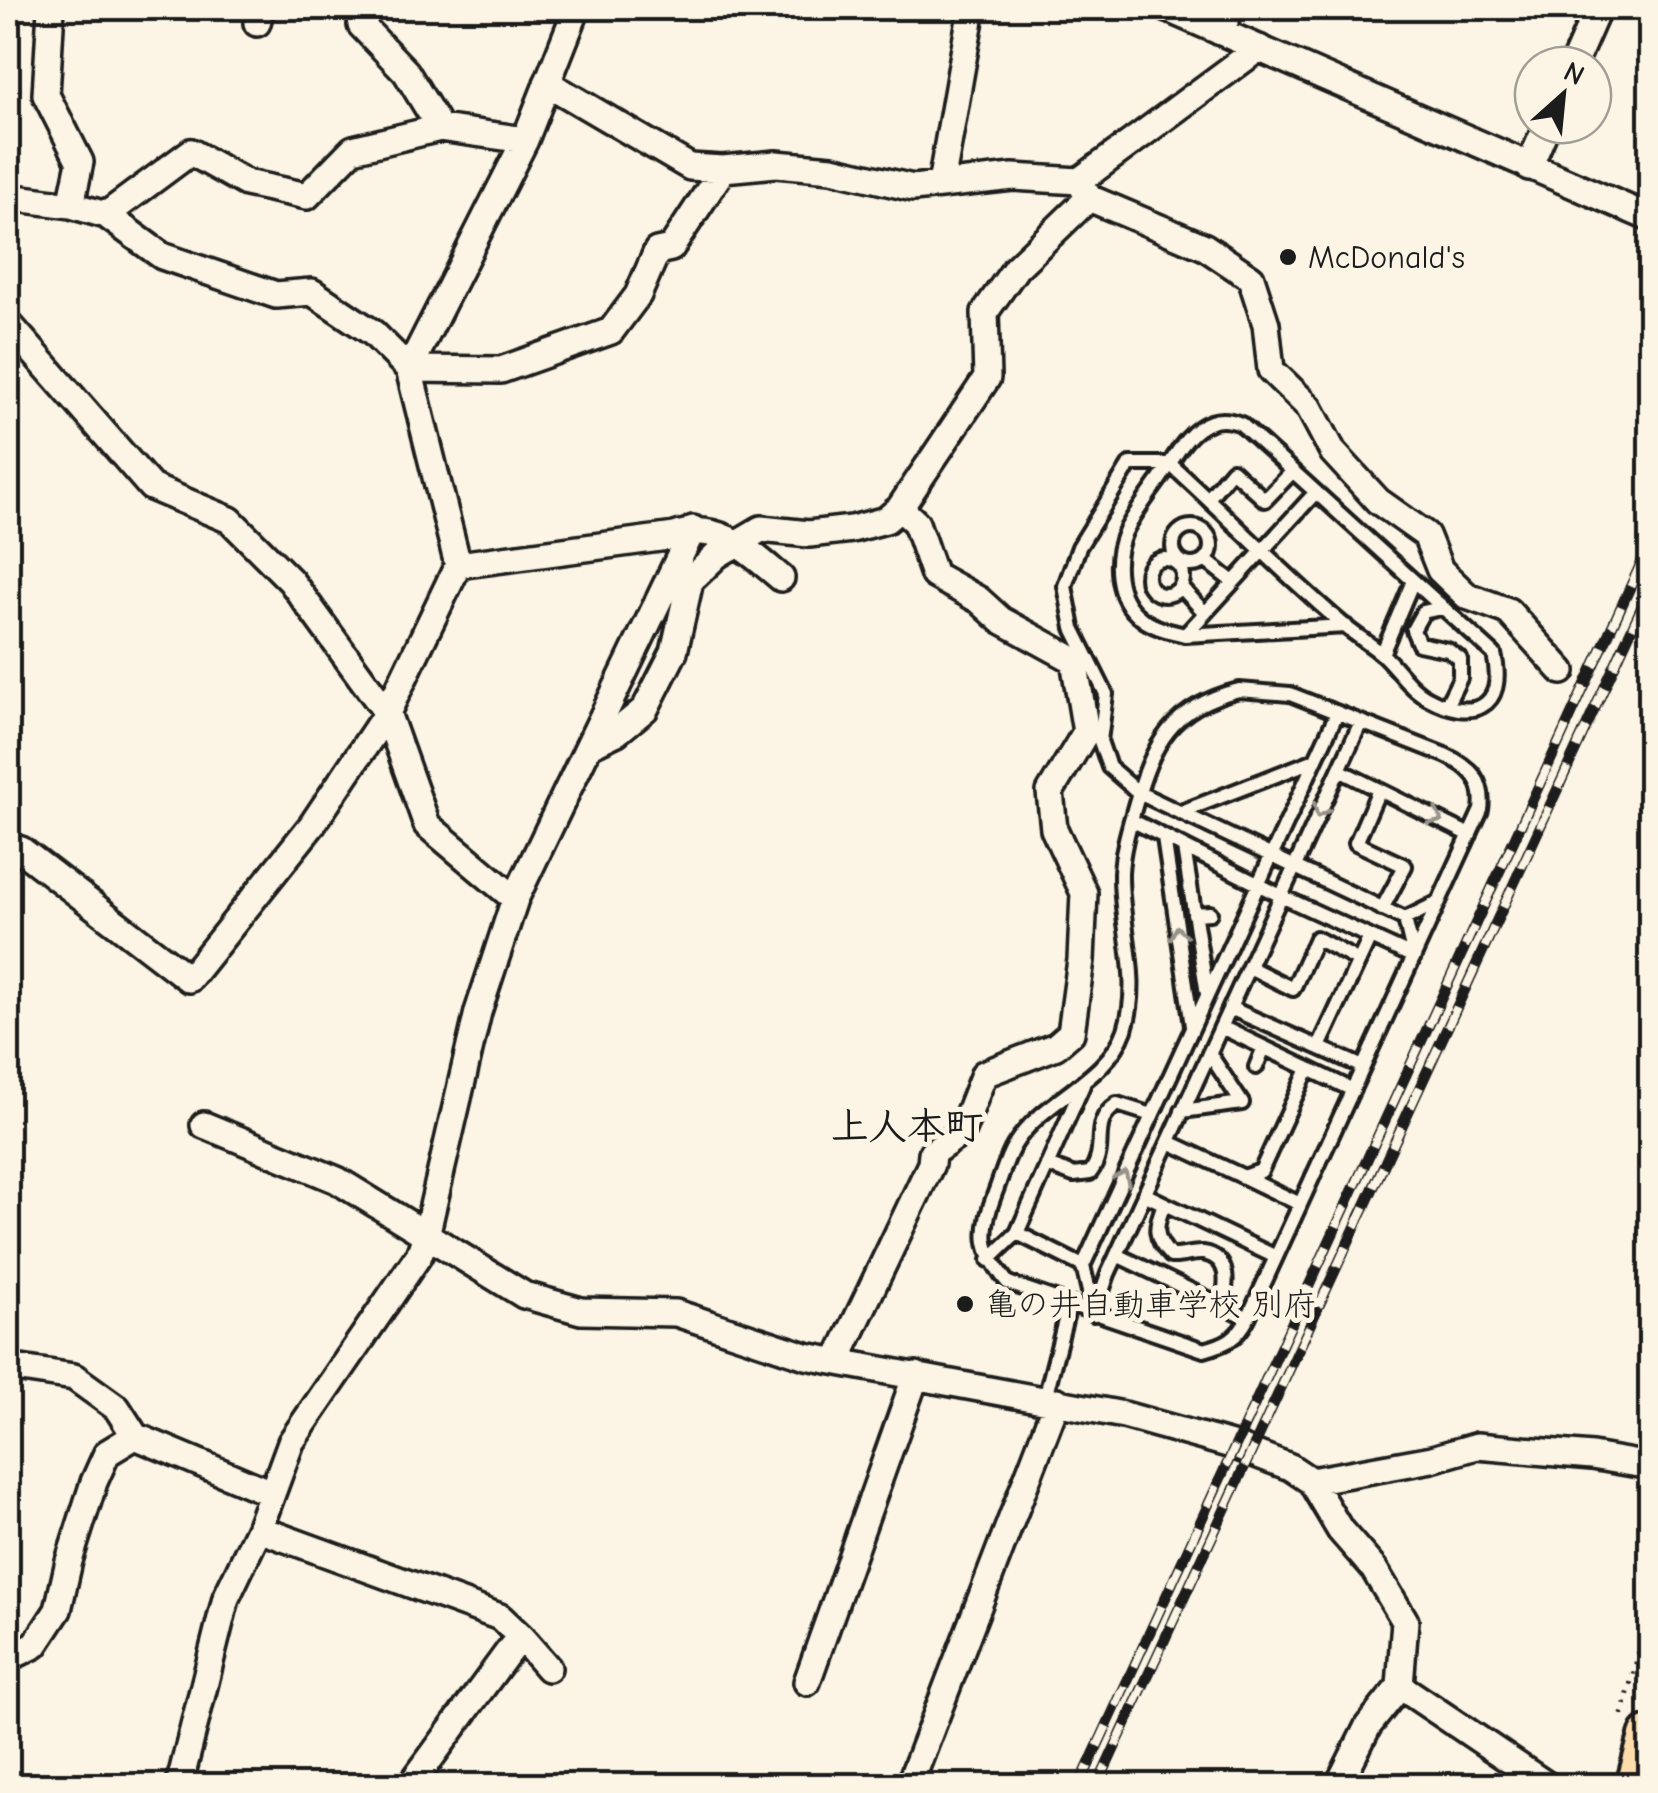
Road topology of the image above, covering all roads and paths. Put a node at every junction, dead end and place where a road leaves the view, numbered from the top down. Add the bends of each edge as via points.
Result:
1 (51, 8) edge
2 (576, 8) edge
3 (972, 8) edge
4 (1166, 8) edge
5 (1231, 8) edge
6 (1598, 8) edge
7 (361, 25) dead end
8 (1220, 32) junction
9 (1582, 45) edge
10 (1259, 48) junction
11 (547, 83) junction
12 (440, 128) junction
13 (525, 140) junction
14 (1538, 145) edge
15 (1529, 167) junction
16 (723, 169) junction
17 (941, 184) junction
18 (1084, 190) junction
19 (8, 197) edge
20 (71, 205) junction
21 (106, 216) junction
22 (1650, 218) edge
23 (8, 323) edge
24 (409, 369) junction
25 (1170, 464) junction
26 (1293, 472) junction
27 (1316, 492) junction
28 (1208, 499) junction
29 (900, 508) junction
30 (693, 529) junction
31 (738, 542) junction
32 (1262, 550) junction
33 (1204, 560) junction
34 (1178, 562) junction
35 (458, 564) junction
36 (781, 578) dead end
37 (1413, 581) junction
38 (1234, 582) junction
39 (1180, 587) junction
40 (1442, 608) junction
41 (1205, 613) junction
42 (1346, 626) junction
43 (1185, 635) junction
44 (1382, 654) junction
45 (1562, 672) dead end
46 (1446, 706) junction
47 (386, 713) junction
48 (1337, 713) junction
49 (1361, 722) junction
50 (592, 744) junction
51 (1315, 760) junction
52 (1339, 770) junction
53 (1379, 790) junction
54 (1138, 793) junction
55 (1181, 812) junction
56 (1131, 820) junction
57 (1470, 835) junction
58 (1164, 838) junction
59 (8, 846) edge
60 (1184, 848) junction
61 (1272, 855) junction
62 (1294, 867) junction
63 (1258, 884) junction
64 (1281, 896) junction
65 (514, 899) junction
66 (1439, 902) junction
67 (1382, 908) junction
68 (1210, 913) dead end
69 (1194, 914) junction
70 (1405, 919) junction
71 (1370, 937) junction
72 (1414, 957) junction
73 (1359, 961) junction
74 (1249, 967) junction
75 (1207, 995) junction
76 (1230, 1008) junction
77 (1221, 1026) junction
78 (1192, 1028) junction
79 (1264, 1048) junction
80 (1319, 1048) junction
81 (1209, 1053) junction
82 (1256, 1067) dead end
83 (1363, 1067) junction
84 (1308, 1069) junction
85 (1086, 1078) junction
86 (1353, 1090) junction
87 (1182, 1111) junction
88 (1152, 1115) junction
89 (204, 1125) dead end
90 (1168, 1142) junction
91 (1047, 1165) junction
92 (1244, 1178) junction
93 (1144, 1194) junction
94 (1164, 1204) junction
95 (1300, 1204) junction
96 (1017, 1233) junction
97 (426, 1236) junction
98 (1117, 1255) junction
99 (1276, 1257) junction
100 (989, 1260) junction
101 (1082, 1266) junction
102 (1069, 1305) junction
103 (1220, 1305) junction
104 (1094, 1314) junction
105 (1248, 1318) junction
106 (837, 1361) junction
107 (8, 1368) edge
108 (916, 1375) junction
109 (1051, 1399) junction
110 (135, 1436) junction
111 (1650, 1466) edge
112 (1311, 1481) junction
113 (271, 1493) junction
114 (259, 1529) junction
115 (1650, 1611) edge
116 (520, 1636) junction
117 (8, 1658) edge
118 (548, 1668) dead end
119 (807, 1682) dead end
120 (1400, 1686) junction
121 (1636, 1727) edge
122 (179, 1786) edge
123 (410, 1786) edge
124 (909, 1786) edge
125 (1338, 1786) edge
126 (1548, 1786) edge
127 (1637, 1786) edge

1 - 20 street via 46,95 80,162
2 - 11 street
3 - 17 street
4 - 8 street
5 - 8 street
6 - 9 street
7 - 12 street via 406,72
8 - 10 street
10 - 15 street
10 - 18 street
11 - 13 street
11 - 16 street via 690,167
12 - 13 street
12 - 21 street via 354,149 307,196 246,183 190,152
13 - 24 street
14 - 15 street
15 - 22 street
16 - 17 street via 776,164 913,188
16 - 24 street via 671,248 657,250 638,296 610,331 501,370
17 - 18 street via 1014,176
18 - 29 street via 985,312 987,378
18 - 45 street via 1205,246 1251,278 1272,370 1309,407 1333,452 1378,501 1426,535 1440,570 1467,596 1508,611
19 - 20 street
20 - 21 street
21 - 24 street via 162,256 276,294 312,292 373,333
23 - 47 street via 151,487 230,520 291,581
24 - 35 street
25 - 26 lane via 1189,436 1209,422 1230,419
25 - 28 lane
25 - 43 lane via 1127,528 1117,559 1123,595 1140,618
25 - 54 lane via 1130,464 1079,546 1066,586 1073,628 1106,694 1100,741 1109,767
26 - 27 lane
26 - 28 lane via 1265,500 1232,470
27 - 32 lane
27 - 37 lane
28 - 32 lane
29 - 31 street via 886,520 852,528 809,534 761,529
29 - 106 street via 916,523 934,575 1074,660 1086,732 1050,792 1054,829 1084,893 1081,960 1071,1032 1056,1046 984,1074 961,1133 932,1153
30 - 31 street
30 - 35 street
30 - 50 street
31 - 36 street
31 - 50 street via 690,581 674,652 645,709
32 - 38 lane
32 - 42 lane
33 - 34 lane
33 - 34 lane via 1209,538 1194,527 1175,536
33 - 38 lane
34 - 39 lane
34 - 39 lane via 1154,563 1147,580 1160,594
35 - 47 street
37 - 40 lane
37 - 44 lane
38 - 41 lane
39 - 41 lane
40 - 46 lane via 1423,612 1414,630 1419,644 1460,659 1460,678
40 - 46 lane via 1494,654 1499,676 1484,706 1466,712
41 - 43 lane
42 - 43 lane
42 - 44 lane
44 - 46 lane via 1423,696
47 - 59 street via 312,825 189,979
47 - 65 street via 427,825
48 - 49 lane
48 - 51 lane
48 - 54 lane via 1262,690 1214,696 1167,730
49 - 52 lane
49 - 57 lane via 1463,763 1476,776 1483,794
50 - 65 street
51 - 55 lane
51 - 61 lane
52 - 53 lane
52 -> 62 lane
53 -> 57 lane
53 - 67 lane via 1356,843 1405,866
54 - 55 lane
54 - 56 lane
55 - 61 lane
56 - 58 lane
56 - 85 lane via 1121,872 1134,984 1124,1032
57 - 66 lane
58 - 60 lane
78 -> 58 lane
60 - 63 lane
60 - 69 lane
61 - 62 lane
61 - 63 lane
62 - 64 lane
62 - 67 lane
63 - 64 lane
63 - 75 lane
64 - 71 lane
64 - 74 lane
65 - 97 street via 478,1012
66 - 70 lane
66 - 72 lane
67 - 70 lane
68 - 69 lane
69 - 75 lane
70 - 72 lane
71 - 72 lane
71 - 73 lane
72 - 83 lane
73 - 74 lane via 1316,938 1294,988
73 - 80 lane
74 - 76 lane
75 - 78 lane
76 - 77 lane
76 - 80 lane
77 - 79 lane
77 - 81 lane
78 - 88 lane
79 - 82 lane
79 - 84 lane
80 - 83 lane
81 - 87 lane
81 - 87 lane via 1242,1103
83 - 86 lane
84 - 86 lane
84 - 92 lane via 1261,1171
85 - 91 lane
85 - 100 lane via 1015,1144 984,1220
86 - 95 lane
87 - 90 lane
88 - 91 lane via 1116,1104 1103,1113 1100,1160 1090,1173
101 -> 88 lane
89 - 97 street via 337,1180
90 - 92 lane
90 - 93 lane
91 - 96 lane
92 - 95 lane
93 - 94 lane
93 - 98 lane
94 - 99 lane
94 - 103 lane via 1156,1237 1171,1256 1205,1253 1217,1260 1228,1274
95 - 99 lane
96 - 100 lane
96 - 101 lane
97 - 106 street via 524,1295 581,1311 676,1312
97 - 113 street via 290,1442
98 - 103 lane
98 - 104 lane
99 - 105 lane
100 - 102 lane via 1008,1283
101 - 104 lane
102 - 104 lane
102 - 109 lane
103 - 105 lane
104 - 105 lane via 1204,1350 1227,1344
106 - 108 street
107 - 110 street via 74,1378 118,1408
108 - 109 street
108 - 119 street
109 - 112 street via 1235,1446
109 - 124 street
110 - 113 street
110 - 117 street via 107,1453 94,1482 58,1610 35,1644
111 - 112 street via 1478,1446
112 - 120 street via 1404,1621
113 - 114 street
114 - 116 street via 500,1617
114 - 122 street via 226,1598
115 - 121 path
116 - 118 street
116 - 123 street
120 - 125 street via 1368,1726
120 - 126 street
121 - 127 highway

